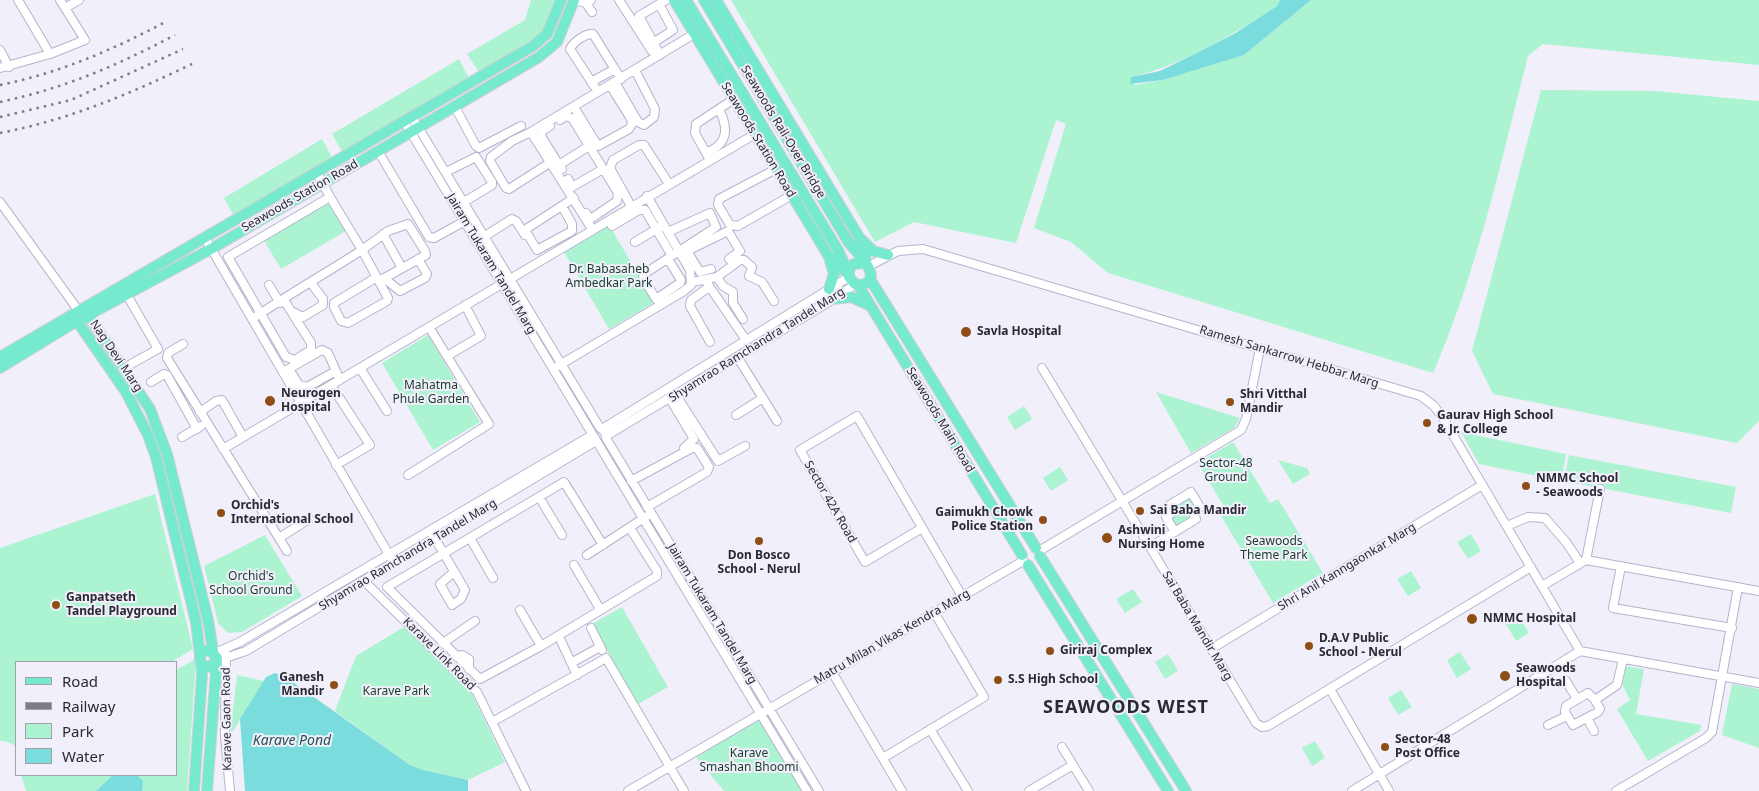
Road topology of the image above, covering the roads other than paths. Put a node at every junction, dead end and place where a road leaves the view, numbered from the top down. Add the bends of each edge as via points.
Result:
1 (18, 0) edge
2 (60, 0) edge
3 (79, 0) edge
4 (561, 0) edge
5 (574, 0) edge
6 (619, 0) edge
7 (666, 0) edge
8 (674, 0) edge
9 (686, 0) edge
10 (704, 0) edge
11 (716, 0) edge
12 (589, 2) edge
13 (659, 4) junction
14 (65, 8) junction
15 (592, 12) dead end
16 (694, 34) junction
17 (653, 44) junction
18 (0, 50) edge
19 (50, 54) junction
20 (658, 56) junction
21 (9, 67) junction
22 (0, 68) edge
23 (615, 69) junction
24 (635, 70) junction
25 (591, 82) junction
26 (615, 82) junction
27 (598, 92) junction
28 (734, 99) junction
29 (455, 107) junction
30 (574, 107) junction
31 (719, 109) junction
32 (408, 119) junction
33 (415, 129) junction
34 (531, 132) junction
35 (755, 134) junction
36 (522, 136) junction
37 (589, 146) junction
38 (378, 151) junction
39 (708, 157) junction
40 (551, 162) junction
41 (559, 165) junction
42 (603, 169) junction
43 (776, 169) junction
44 (446, 172) junction
45 (316, 173) junction
46 (564, 176) junction
47 (322, 183) junction
48 (669, 184) junction
49 (572, 187) junction
50 (792, 195) junction
51 (330, 196) junction
52 (647, 196) junction
53 (574, 198) junction
54 (0, 202) edge
55 (464, 202) junction
56 (562, 206) junction
57 (630, 206) junction
58 (465, 221) junction
59 (612, 226) dead end
60 (666, 228) junction
61 (592, 229) junction
62 (656, 229) junction
63 (384, 234) junction
64 (484, 236) junction
65 (859, 237) junction
66 (205, 238) junction
67 (552, 242) junction
68 (635, 242) dead end
69 (211, 248) junction
70 (362, 250) junction
71 (557, 250) junction
72 (681, 251) junction
73 (668, 255) junction
74 (828, 255) junction
75 (888, 255) junction
76 (418, 259) junction
77 (728, 259) dead end
78 (540, 260) junction
79 (866, 264) junction
80 (402, 268) junction
81 (711, 269) dead end
82 (640, 270) dead end
83 (717, 277) junction
84 (510, 278) junction
85 (380, 279) junction
86 (852, 279) junction
87 (870, 279) junction
88 (692, 282) junction
89 (311, 283) junction
90 (502, 283) junction
91 (707, 283) junction
92 (269, 285) dead end
93 (829, 289) junction
94 (127, 295) junction
95 (834, 299) junction
96 (282, 301) junction
97 (774, 301) dead end
98 (658, 302) junction
99 (465, 305) junction
100 (872, 307) junction
101 (290, 309) junction
102 (78, 310) junction
103 (260, 314) junction
104 (88, 315) junction
105 (743, 319) dead end
106 (252, 320) junction
107 (77, 322) junction
108 (429, 327) junction
109 (746, 340) junction
110 (710, 342) dead end
111 (183, 344) dead end
112 (1260, 348) junction
113 (447, 356) junction
114 (0, 357) edge
115 (738, 358) junction
116 (562, 364) junction
117 (0, 368) edge
118 (124, 368) junction
119 (360, 368) junction
120 (554, 368) junction
121 (1042, 368) dead end
122 (175, 370) junction
123 (286, 370) junction
124 (336, 372) junction
125 (167, 375) junction
126 (340, 380) junction
127 (151, 382) dead end
128 (331, 385) junction
129 (673, 397) junction
130 (763, 398) junction
131 (301, 403) junction
132 (388, 411) dead end
133 (200, 412) junction
134 (736, 415) dead end
135 (777, 421) dead end
136 (207, 422) junction
137 (247, 424) dead end
138 (197, 428) junction
139 (238, 429) junction
140 (604, 432) junction
141 (182, 437) dead end
142 (243, 437) junction
143 (595, 438) junction
144 (745, 446) dead end
145 (224, 449) junction
146 (336, 465) junction
147 (408, 475) dead end
148 (630, 480) junction
149 (1482, 485) junction
150 (1600, 489) dead end
151 (539, 497) junction
152 (1122, 501) junction
153 (647, 513) junction
154 (309, 518) dead end
155 (1506, 526) junction
156 (630, 528) junction
157 (922, 528) junction
158 (430, 529) junction
159 (1175, 532) junction
160 (562, 535) dead end
161 (279, 538) junction
162 (470, 538) junction
163 (436, 539) junction
164 (603, 545) junction
165 (1150, 547) junction
166 (287, 551) dead end
167 (1038, 552) junction
168 (388, 554) junction
169 (444, 555) junction
170 (587, 555) dead end
171 (1024, 560) junction
172 (1583, 561) junction
173 (394, 564) junction
174 (574, 566) dead end
175 (1621, 566) junction
176 (1531, 567) junction
177 (454, 572) dead end
178 (493, 578) dead end
179 (364, 581) junction
180 (1542, 586) junction
181 (1738, 587) junction
182 (1759, 591) edge
183 (962, 596) junction
184 (600, 609) junction
185 (520, 610) dead end
186 (934, 612) junction
187 (474, 621) dead end
188 (591, 628) dead end
189 (1732, 628) junction
190 (560, 641) dead end
191 (443, 643) junction
192 (541, 646) junction
193 (600, 647) junction
194 (226, 648) junction
195 (1211, 649) junction
196 (1580, 651) junction
197 (217, 657) junction
198 (606, 658) junction
199 (200, 659) junction
200 (1623, 659) junction
201 (571, 663) junction
202 (832, 672) junction
203 (577, 675) junction
204 (1724, 676) junction
205 (1566, 681) dead end
206 (1759, 683) edge
207 (1330, 689) junction
208 (1577, 699) junction
209 (1595, 700) junction
210 (770, 709) junction
211 (762, 712) junction
212 (1566, 716) junction
213 (1587, 718) junction
214 (492, 722) junction
215 (1548, 725) dead end
216 (930, 729) junction
217 (1594, 731) dead end
218 (1062, 747) dead end
219 (882, 758) junction
220 (1073, 765) junction
221 (670, 766) junction
222 (1380, 775) junction
223 (194, 791) edge
224 (207, 791) edge
225 (230, 791) edge
226 (526, 791) edge
227 (628, 791) edge
228 (684, 791) edge
229 (807, 791) edge
230 (819, 791) edge
231 (902, 791) edge
232 (968, 791) edge
233 (1029, 791) edge
234 (1089, 791) edge
235 (1168, 791) edge
236 (1186, 791) edge
237 (1352, 791) edge
238 (1389, 791) edge
239 (1616, 791) edge

1 - 19 street
2 - 14 street
3 - 14 street
4 - 32 main road, Seawoods Station Road via 552,25 540,41
5 - 12 street
5 - 29 main road, Seawoods Station Road via 563,32 549,50
6 - 20 street
7 - 13 street
8 - 16 main road, Seawoods Station Road
9 - 86 main road, Seawoods Rail-Over Bridge via 838,250
10 - 79 main road, Seawoods Rail-Over Bridge via 849,243
11 - 65 main road
12 - 15 street
13 - 17 street via 673,30
13 - 17 street via 639,16
14 - 19 street via 85,40
16 - 20 street
16 - 28 main road, Seawoods Station Road
17 - 20 street
18 - 21 street
19 - 21 street
20 - 24 street
21 - 22 street
23 - 25 street
23 - 25 street via 593,34 587,35 570,49
23 - 26 street
24 - 26 street
24 - 26 street via 655,110 654,117 644,125 638,122
25 - 27 street
26 - 27 street
26 - 30 street via 631,119 630,129 598,146
27 - 30 street
28 - 31 street
28 - 35 main road, Seawoods Station Road
29 - 33 main road, Seawoods Station Road
29 - 36 street via 479,148 519,127
30 - 34 street
31 - 39 street via 726,122 726,132
31 - 39 street via 696,124 695,133
32 - 33 street, Jairam Tukaram Tandel Marg
32 - 45 main road, Seawoods Station Road
33 - 38 main road, Seawoods Station Road
33 - 44 street, Jairam Tukaram Tandel Marg
33 - 58 street, Jairam Tukaram Tandel Marg
34 - 36 street
34 - 40 street
35 - 39 street
35 - 43 main road, Seawoods Station Road
36 - 40 street via 496,150 491,157 490,161 506,188
37 - 41 street
37 - 41 street via 570,116 542,131 541,136
37 - 42 street
38 - 47 main road, Seawoods Station Road
38 - 58 street via 429,237 434,238
39 - 48 street
40 - 46 street
41 - 46 street
42 - 49 street
42 - 49 street via 619,198 592,218 587,216
43 - 50 main road, Seawoods Station Road
43 - 50 street via 720,199 718,205 726,218 730,224 738,226
44 - 55 street, Jairam Tukaram Tandel Marg
44 - 55 street via 476,156 492,182
45 - 47 street
45 - 66 main road, Seawoods Station Road
46 - 49 street
46 - 53 street
47 - 51 street
47 - 69 main road, Seawoods Station Road
48 - 52 street
48 - 57 street via 644,145 639,144 613,160 610,168
50 - 74 main road, Seawoods Station Road
51 - 70 street
51 - 103 street via 228,256
52 - 57 street
52 - 60 street
53 - 56 street
53 - 61 street
54 - 102 street
55 - 64 street, Jairam Tukaram Tandel Marg
56 - 67 street via 573,228
56 - 67 street via 525,230 537,250
57 - 61 street
58 - 90 street, Jairam Tukaram Tandel Marg
59 - 62 street via 643,209
60 - 62 street
60 - 72 street
60 - 72 street via 711,215 715,228
61 - 71 street
62 - 68 street
62 - 73 street
63 - 70 street
63 - 76 street via 408,224 426,253
63 - 80 street
64 - 78 street via 515,220
64 - 84 street, Jairam Tukaram Tandel Marg
65 - 75 main road via 873,251
65 - 79 main road
66 - 69 street
66 - 102 main road, Seawoods Station Road
67 - 71 street
69 - 94 main road, Seawoods Station Road
69 - 106 street
70 - 85 street
70 - 89 street
71 - 78 street
72 - 73 street
72 - 77 street via 728,231 740,252
72 - 81 street via 700,272
72 - 88 street
73 - 82 street
73 - 98 street via 681,280
73 - 98 street via 643,276
74 - 86 main road, Seawoods Station Road
74 - 93 main road via 834,274
75 - 79 street, Ramesh Sankarrow Hebbar Marg
75 - 112 street, Ramesh Sankarrow Hebbar Marg via 910,248 923,249
76 - 80 street
76 - 85 street via 427,274 425,278 400,291
78 - 84 street
79 - 86 main road via 854,264
79 - 87 main road via 871,272
80 - 85 street
83 - 91 street
83 - 97 street via 740,260 749,262 752,267 749,276 762,282
83 - 105 street via 733,292 733,303
84 - 90 street
84 - 116 street, Jairam Tukaram Tandel Marg
85 - 85 street via 387,301 348,323 342,321 334,303
86 - 87 main road via 865,284
86 - 93 street, Shyamrao Ramchandra Tandel Marg
86 - 95 street, Shyamrao Ramchandra Tandel Marg
86 - 100 main road, Seawoods Main Road
87 - 167 main road, Seawoods Main Road
88 - 91 street
88 - 98 street via 686,290
89 - 96 street
89 - 101 street via 323,299 323,305 303,317
90 - 99 street
90 - 120 street, Jairam Tukaram Tandel Marg
91 - 109 street
91 - 110 street via 691,300 690,306
92 - 96 street
93 - 109 street, Shyamrao Ramchandra Tandel Marg
94 - 104 main road, Seawoods Station Road
94 - 118 street via 158,349
95 - 100 main road via 856,298
95 - 115 street, Shyamrao Ramchandra Tandel Marg
96 - 101 street
96 - 103 street
98 - 116 street
99 - 108 street
99 - 113 street via 481,336
100 - 171 main road, Seawoods Main Road
101 - 103 street via 311,350 295,360 286,357
102 - 104 main road, Nag Devi Marg
102 - 107 main road, Nag Devi Marg
102 - 114 main road, Seawoods Station Road
103 - 106 street
104 - 107 main road, Seawoods Station Road
104 - 118 main road, Nag Devi Marg
106 - 123 street
107 - 117 main road, Seawoods Station Road
107 - 199 main road, Nag Devi Marg via 140,414 151,442 196,622
108 - 113 street
108 - 119 street
109 - 140 street, Shyamrao Ramchandra Tandel Marg
111 - 122 street via 168,353 167,358
112 - 149 street, Ramesh Sankarrow Hebbar Marg via 1421,396 1443,418
112 - 152 street via 1241,430
113 - 147 street via 489,424
115 - 129 street, Shyamrao Ramchandra Tandel Marg
115 - 130 street
116 - 120 street
116 - 140 street, Jairam Tukaram Tandel Marg
118 - 197 main road, Nag Devi Marg via 150,409 167,454
119 - 126 street
119 - 132 street
120 - 143 street, Jairam Tukaram Tandel Marg
121 - 152 street, Sai Baba Mandir Marg
122 - 125 street
122 - 133 street
123 - 124 street via 299,384 307,386
123 - 124 street via 322,350 328,354
123 - 131 street
124 - 126 street
125 - 127 street
125 - 138 street
126 - 128 street
128 - 131 street
128 - 146 street via 370,445
129 - 140 street, Shyamrao Ramchandra Tandel Marg
129 - 144 street via 718,461
129 - 148 street via 693,442
130 - 134 street
130 - 135 street
131 - 142 street
131 - 146 street
133 - 136 street
133 - 139 street via 222,400
136 - 138 street
136 - 145 street
137 - 139 street
138 - 141 street
139 - 142 street
140 - 143 street
140 - 143 street
140 - 148 street, Jairam Tukaram Tandel Marg
142 - 145 street
143 - 153 street, Jairam Tukaram Tandel Marg
143 - 158 street, Shyamrao Ramchandra Tandel Marg
143 - 163 street, Shyamrao Ramchandra Tandel Marg
145 - 161 street
146 - 168 street
148 - 153 street, Jairam Tukaram Tandel Marg
148 - 153 street via 692,448 697,448 708,467 707,472
149 - 155 street, Ramesh Sankarrow Hebbar Marg
149 - 195 street, Shri Anil Kanngaonkar Marg
150 - 172 street
151 - 160 street
151 - 162 street
151 - 164 street via 562,482 566,483
152 - 165 street, Sai Baba Mandir Marg
152 - 167 street
153 - 156 street
153 - 210 street, Jairam Tukaram Tandel Marg
153 - 211 street, Jairam Tukaram Tandel Marg
154 - 161 street
155 - 172 street via 1528,517 1545,518
155 - 176 street, Ramesh Sankarrow Hebbar Marg
156 - 164 street
156 - 184 street via 658,575
157 - 157 street, Sector 42A Road via 865,562 800,450 857,416
157 - 183 street, Sector 42A Road
158 - 163 street
158 - 168 street, Shyamrao Ramchandra Tandel Marg
159 - 159 street via 1196,519 1192,512 1200,507 1191,492 1168,506 1172,513 1166,517
159 - 165 street
161 - 166 street
162 - 169 street
162 - 178 street
163 - 169 street
163 - 173 street, Shyamrao Ramchandra Tandel Marg
164 - 170 street
165 - 195 street, Sai Baba Mandir Marg
167 - 171 main road via 1026,548
167 - 171 main road via 1036,564
167 - 236 main road, Seawoods Main Road
168 - 173 street
168 - 194 street, Shyamrao Ramchandra Tandel Marg
169 - 177 street
169 - 191 street via 387,587
171 - 183 street, Matru Milan Vikas Kendra Marg
171 - 235 main road, Seawoods Main Road
172 - 175 street
172 - 180 street
173 - 179 street, Shyamrao Ramchandra Tandel Marg
174 - 184 street
175 - 181 street
175 - 189 street via 1613,608
176 - 180 street, Ramesh Sankarrow Hebbar Marg
176 - 207 street
179 - 197 street, Shyamrao Ramchandra Tandel Marg via 246,651
179 - 214 street, Karave Link Road via 477,692
180 - 196 street, Ramesh Sankarrow Hebbar Marg
181 - 182 street
181 - 189 street
183 - 186 street, Matru Milan Vikas Kendra Marg
184 - 192 street
185 - 192 street
186 - 202 street, Matru Milan Vikas Kendra Marg
186 - 216 street via 984,697
187 - 191 street
188 - 193 street
189 - 204 street
190 - 201 street
191 - 192 street via 480,679
193 - 198 street
193 - 201 street
194 - 197 street, Shyamrao Ramchandra Tandel Marg
194 - 197 street, Karave Gaon Road
195 - 207 street, Sai Baba Mandir Marg via 1256,723 1262,727
196 - 200 street
196 - 222 street
197 - 199 main road via 204,650
197 - 199 main road via 208,667
197 - 224 main road, Nag Devi Marg
197 - 225 street, Karave Gaon Road
198 - 203 street
198 - 221 street
199 - 223 main road, Nag Devi Marg via 202,675
200 - 204 street
200 - 209 street via 1617,685
201 - 203 street
202 - 210 street, Matru Milan Vikas Kendra Marg
202 - 219 street
203 - 214 street
204 - 206 street
204 - 239 street via 1714,728 1709,736
205 - 208 street
207 - 222 street
208 - 209 street via 1588,693
208 - 212 street via 1566,706
209 - 213 street via 1600,709
210 - 211 street, Matru Milan Vikas Kendra Marg
210 - 230 street, Jairam Tukaram Tandel Marg
211 - 221 street, Matru Milan Vikas Kendra Marg
211 - 229 street, Jairam Tukaram Tandel Marg
212 - 213 street via 1573,725
212 - 215 street
213 - 217 street
214 - 226 street, Karave Link Road
216 - 219 street
216 - 232 street
218 - 220 street
219 - 231 street
220 - 233 street
220 - 234 street
221 - 227 street, Matru Milan Vikas Kendra Marg
221 - 228 street
222 - 237 street
222 - 238 street

